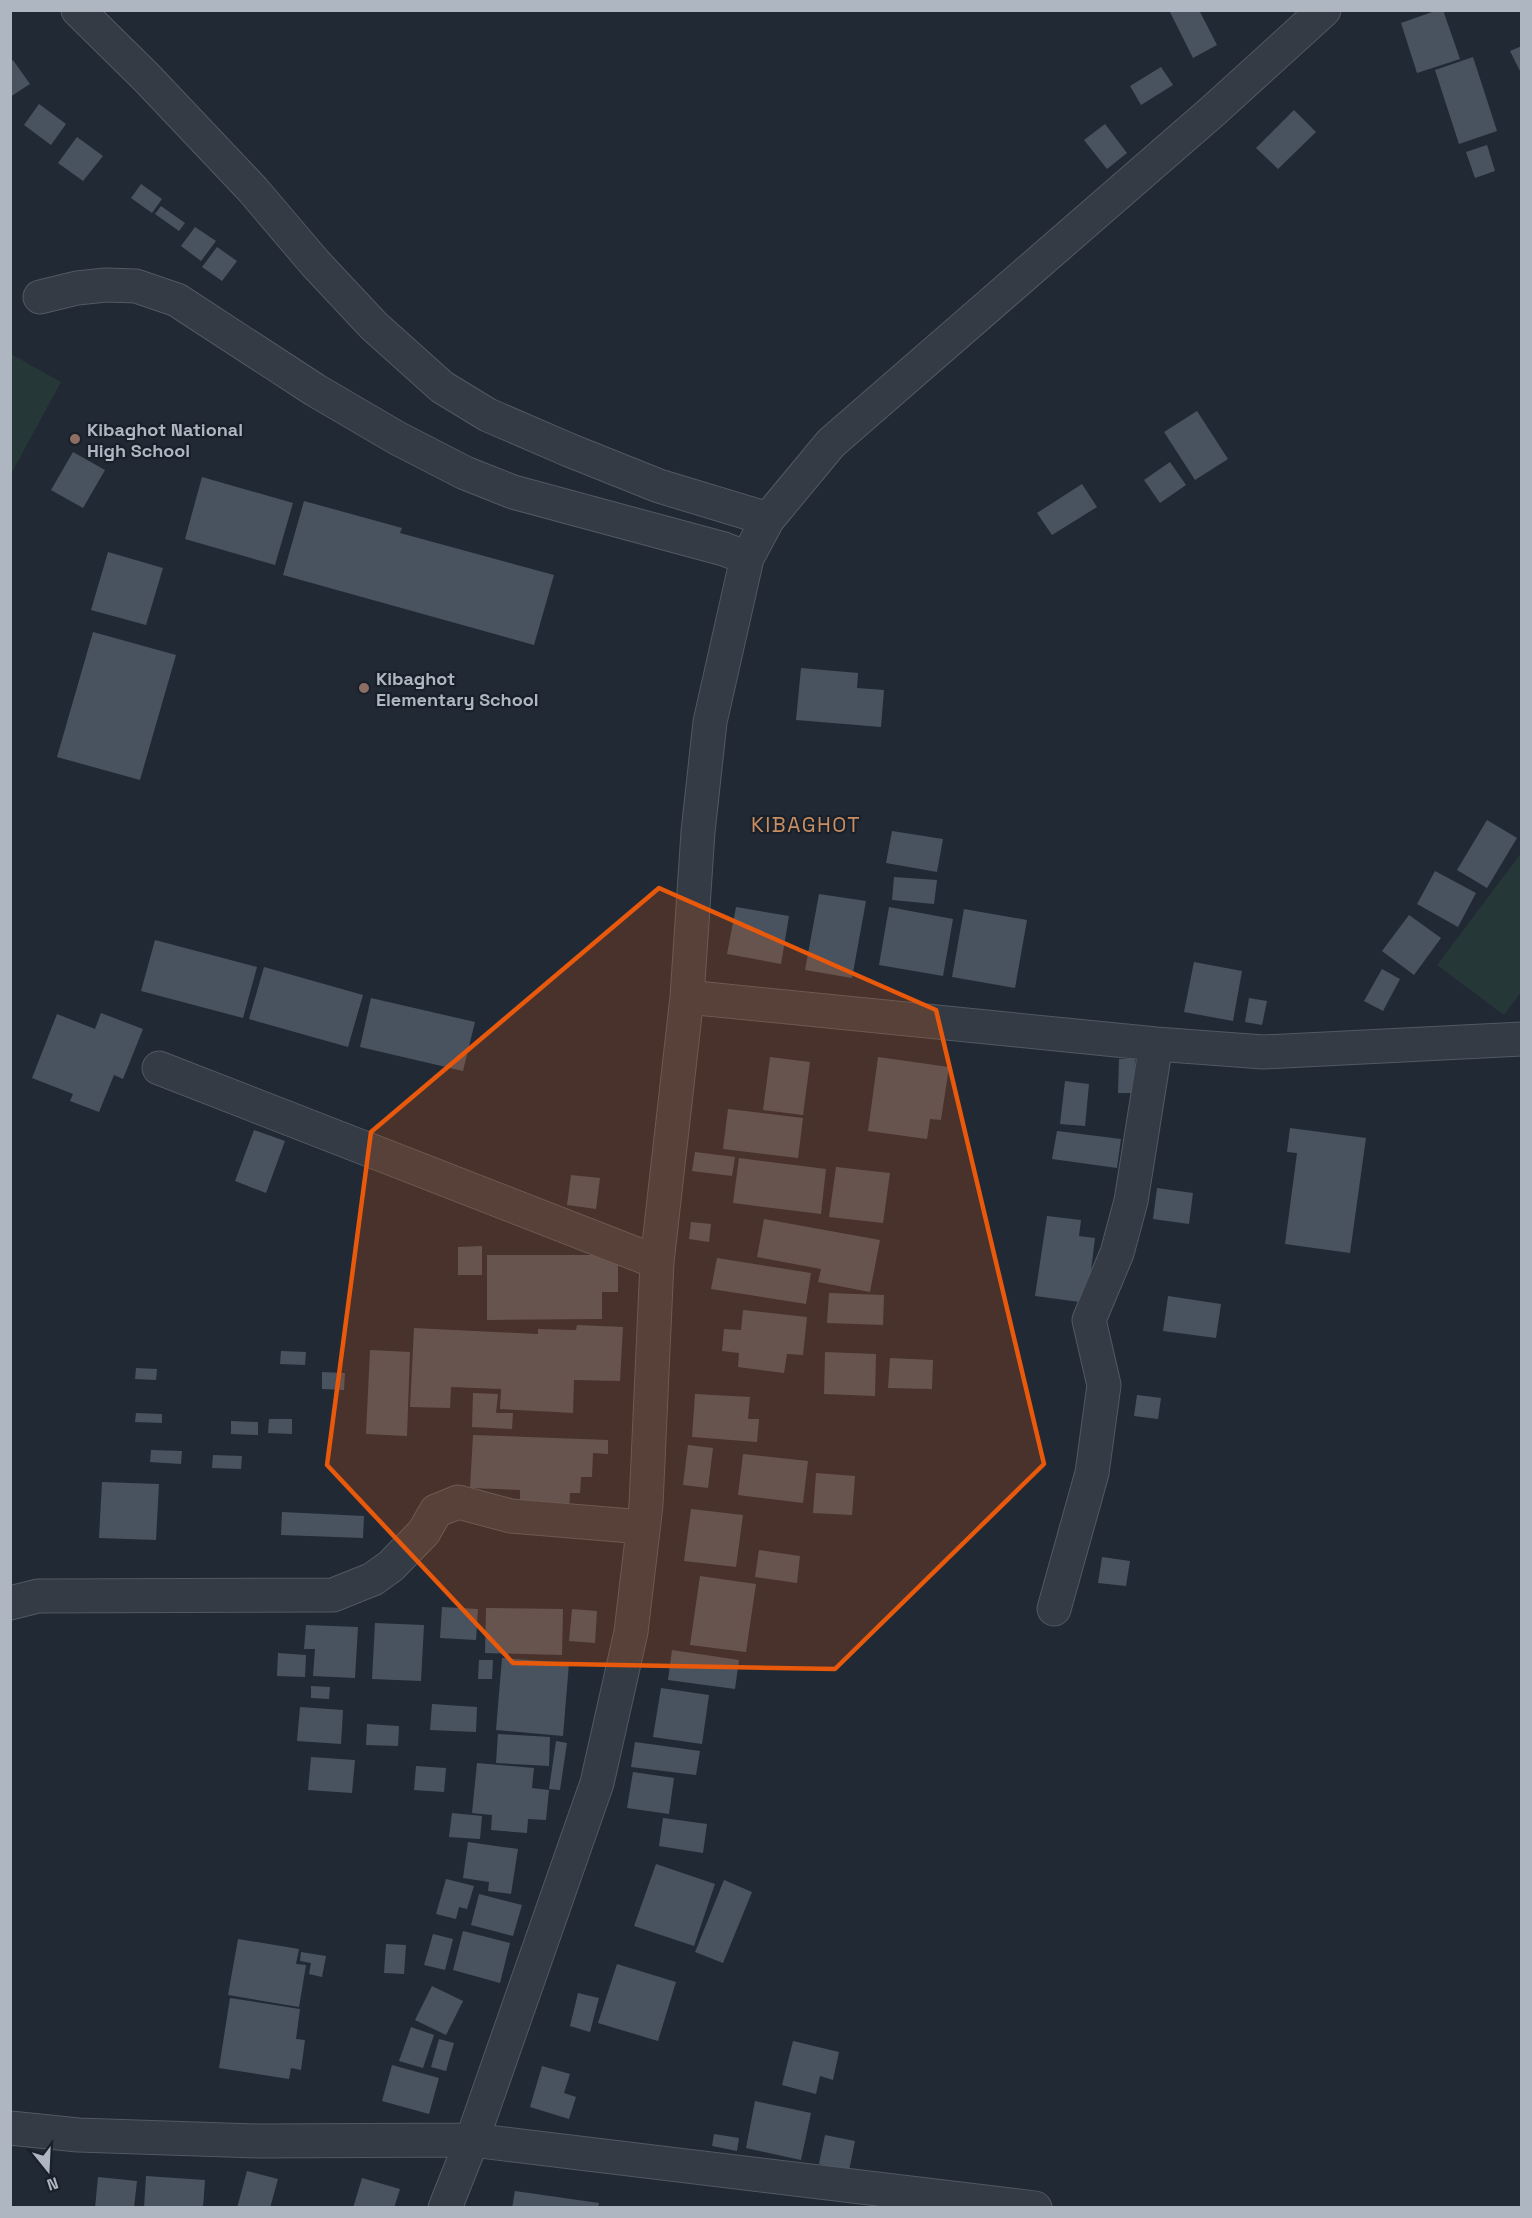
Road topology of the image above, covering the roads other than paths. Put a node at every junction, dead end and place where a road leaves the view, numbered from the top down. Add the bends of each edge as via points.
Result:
1 (78, 10) edge
2 (1324, 10) edge
3 (40, 297) dead end
4 (768, 519) junction
5 (747, 558) junction
6 (687, 997) junction
7 (1521, 1039) edge
8 (1156, 1044) junction
9 (159, 1068) dead end
10 (657, 1262) junction
11 (643, 1527) junction
12 (10, 1603) edge
13 (1054, 1609) dead end
14 (10, 2128) edge
15 (472, 2140) junction
16 (445, 2208) edge
17 (1035, 2208) edge

1 - 4 street via 253,190 374,326 442,387 488,415 569,450 659,486
2 - 4 street via 831,443
3 - 5 street via 106,285 136,286 177,300 315,390 465,473 513,492
4 - 5 street
5 - 6 street via 710,722
6 - 8 street
6 - 10 street
7 - 8 street via 1263,1052
8 - 13 street via 1131,1201 1117,1253 1089,1320 1104,1385 1092,1473
9 - 10 street
10 - 11 street
11 - 12 street via 511,1516 458,1502 436,1511 417,1541 391,1566 373,1579 333,1595 38,1596
11 - 15 street via 631,1632 597,1783
14 - 15 street via 259,2141
15 - 16 street
15 - 17 street

